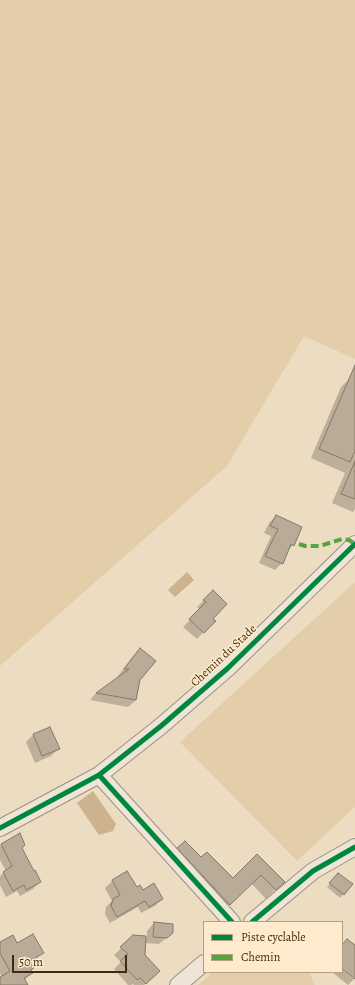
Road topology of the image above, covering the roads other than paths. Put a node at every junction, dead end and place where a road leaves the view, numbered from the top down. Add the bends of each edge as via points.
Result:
1 (355, 544) edge
2 (100, 775) junction
3 (0, 828) edge
4 (355, 847) edge
5 (231, 921) edge
6 (253, 921) edge
7 (203, 964) edge
8 (178, 985) edge

1 - 2 street, Chemin du Stade via 228,668
2 - 3 street, Chemin du Stade
2 - 5 street
4 - 6 street via 313,871
7 - 8 street

